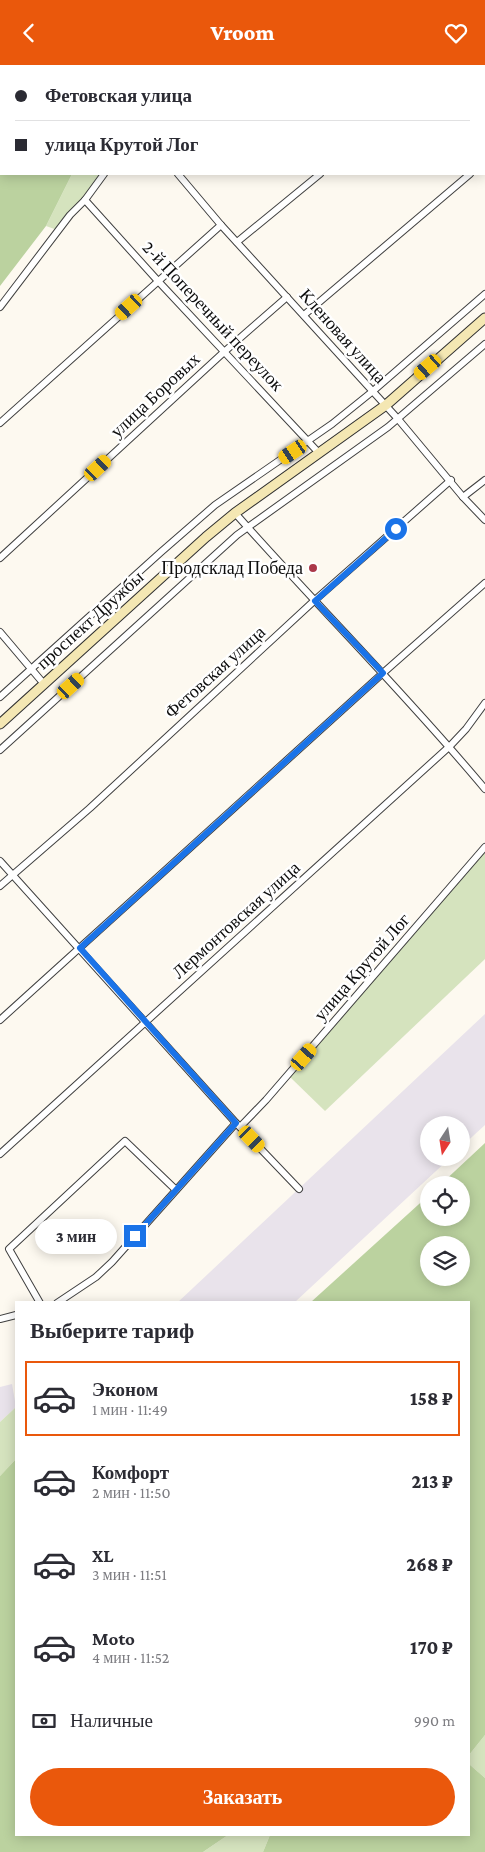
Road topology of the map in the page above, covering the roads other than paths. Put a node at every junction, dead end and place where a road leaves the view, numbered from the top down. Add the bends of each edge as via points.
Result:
1 (103, 175) edge
2 (179, 175) edge
3 (319, 175) edge
4 (469, 175) edge
5 (85, 200) junction
6 (221, 225) junction
7 (237, 242) junction
8 (158, 281) junction
9 (485, 294) edge
10 (287, 297) junction
11 (0, 307) edge
12 (304, 315) junction
13 (485, 318) edge
14 (485, 344) edge
15 (224, 352) junction
16 (373, 391) junction
17 (386, 405) junction
18 (398, 419) junction
19 (0, 423) edge
20 (308, 442) junction
21 (318, 453) junction
22 (485, 480) edge
23 (450, 481) junction
24 (463, 497) junction
25 (234, 513) junction
26 (485, 520) edge
27 (247, 527) junction
28 (0, 558) edge
29 (485, 583) edge
30 (315, 601) junction
31 (0, 632) edge
32 (32, 669) junction
33 (383, 673) junction
34 (44, 684) junction
35 (0, 697) edge
36 (485, 703) edge
37 (0, 724) edge
38 (450, 746) junction
39 (0, 750) edge
40 (485, 789) edge
41 (485, 847) edge
42 (0, 861) edge
43 (13, 875) junction
44 (0, 886) edge
45 (80, 948) junction
46 (0, 1020) edge
47 (146, 1022) junction
48 (238, 1125) junction
49 (0, 1154) edge
50 (299, 1189) dead end
51 (176, 1190) junction
52 (39, 1301) edge
53 (61, 1301) edge
54 (15, 1315) edge
55 (0, 1319) edge

1 - 5 street
2 - 6 street, Кленовая улица
3 - 7 street
4 - 12 street
5 - 8 street, 2-й Поперечный переулок
5 - 11 street
6 - 7 street, Кленовая улица
6 - 8 street
7 - 10 street, Кленовая улица
8 - 15 street, 2-й Поперечный переулок
8 - 19 street
9 - 16 street
10 - 12 street, Кленовая улица
10 - 15 street, улица Боровых
12 - 16 street, Кленовая улица
13 - 17 main road, проспект Дружбы
14 - 18 street
15 - 20 street, 2-й Поперечный переулок
15 - 28 street, улица Боровых
16 - 17 street, Кленовая улица
16 - 20 street
17 - 18 street, Кленовая улица
17 - 21 main road, проспект Дружбы
18 - 23 street, Кленовая улица
18 - 27 street
20 - 21 street, 2-й Поперечный переулок
20 - 32 street via 215,505
21 - 25 main road, проспект Дружбы
22 - 24 street
23 - 24 street, Кленовая улица
23 - 30 street, Фетовская улица
24 - 26 street, Кленовая улица
25 - 27 street
25 - 34 main road, проспект Дружбы
27 - 30 street
27 - 39 street
29 - 33 street
30 - 33 street
30 - 43 street, Фетовская улица
31 - 32 street
32 - 34 street
32 - 35 street
33 - 38 street
33 - 45 street
34 - 37 main road, проспект Дружбы
36 - 38 street, Лермонтовская улица
38 - 40 street
38 - 47 street, Лермонтовская улица
41 - 48 street, улица Крутой Лог via 266,1100
42 - 43 street
43 - 44 street, Фетовская улица
43 - 45 street
45 - 46 street
45 - 47 street
47 - 48 street
47 - 49 street, Лермонтовская улица
48 - 50 street
48 - 51 street, улица Крутой Лог
51 - 52 street via 125,1141 9,1249
51 - 53 street, улица Крутой Лог via 112,1262
54 - 55 street

